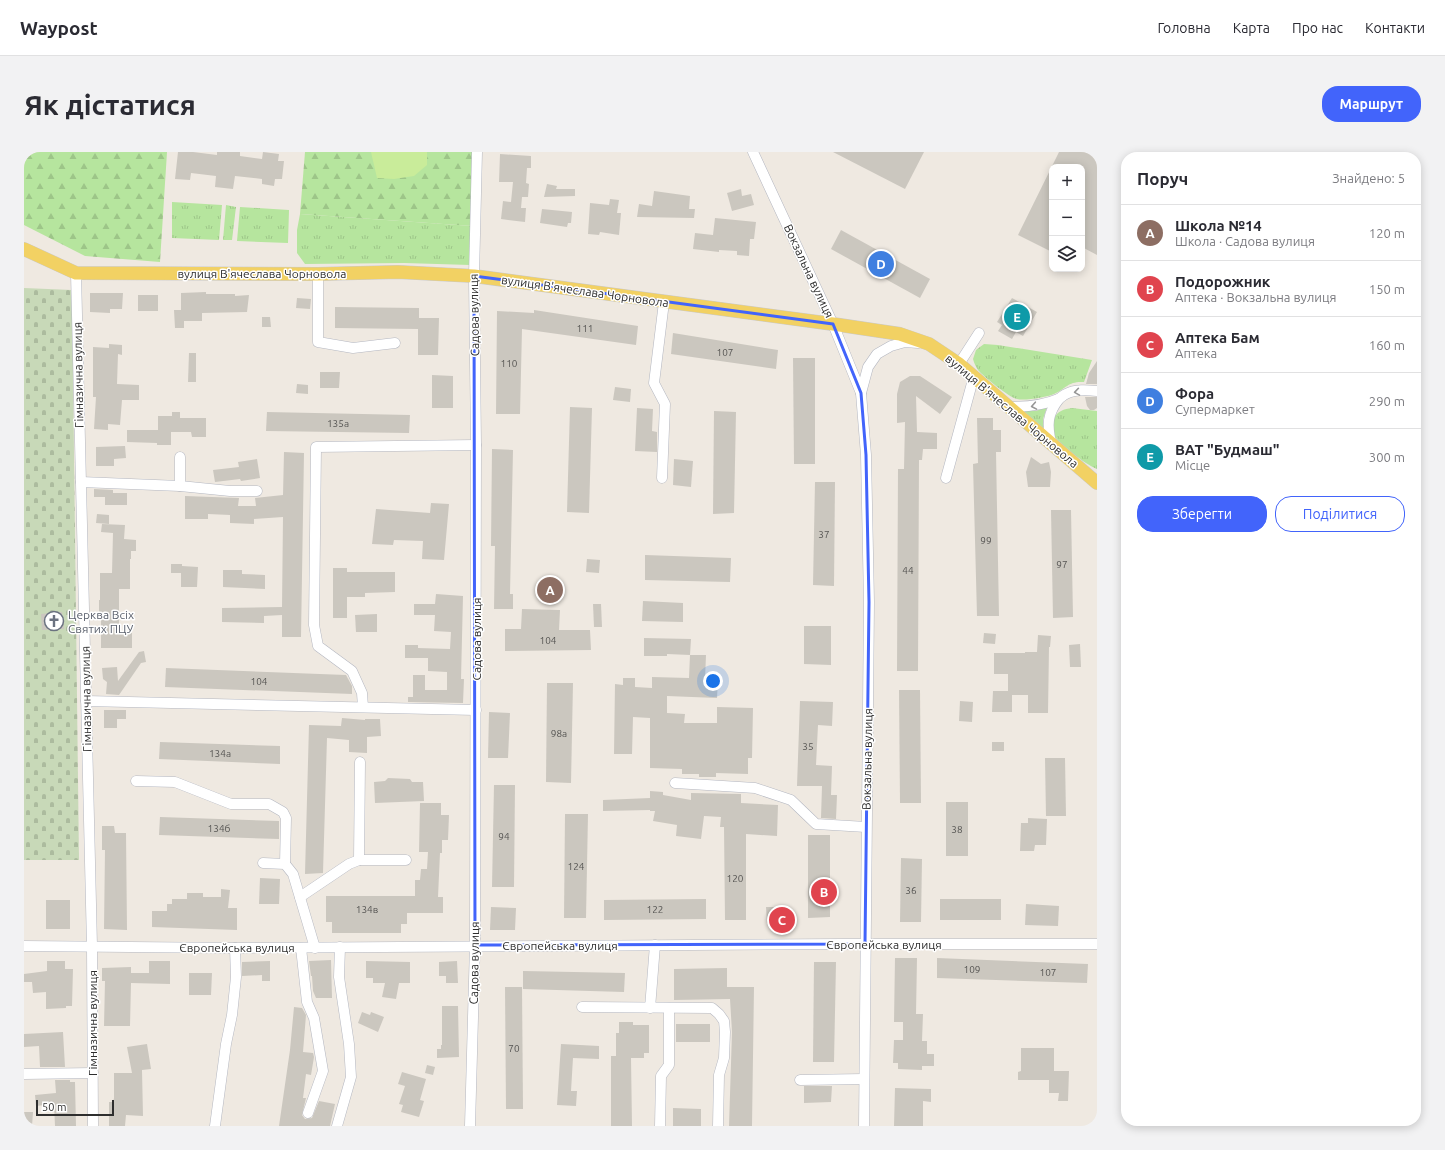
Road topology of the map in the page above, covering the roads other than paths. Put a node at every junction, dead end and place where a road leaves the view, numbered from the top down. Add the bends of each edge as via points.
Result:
1 (477, 152) edge
2 (753, 152) edge
3 (24, 249) edge
4 (76, 273) junction
5 (318, 274) junction
6 (474, 276) junction
7 (664, 302) junction
8 (833, 324) junction
9 (979, 334) dead end
10 (395, 343) dead end
11 (929, 344) junction
12 (959, 364) junction
13 (974, 376) junction
14 (1097, 391) edge
15 (861, 393) junction
16 (1059, 399) junction
17 (1008, 407) junction
18 (1051, 443) junction
19 (476, 445) junction
20 (180, 457) dead end
21 (662, 478) dead end
22 (946, 478) dead end
23 (1094, 478) edge
24 (81, 482) junction
25 (180, 486) junction
26 (257, 491) dead end
27 (86, 701) junction
28 (363, 707) junction
29 (476, 710) junction
30 (360, 762) dead end
31 (136, 781) dead end
32 (675, 783) dead end
33 (866, 827) junction
34 (359, 860) junction
35 (406, 860) dead end
36 (263, 863) dead end
37 (285, 864) junction
38 (300, 897) junction
39 (864, 944) junction
40 (1097, 944) edge
41 (475, 945) junction
42 (654, 945) junction
43 (24, 946) edge
44 (92, 946) junction
45 (235, 948) junction
46 (301, 948) junction
47 (316, 948) junction
48 (340, 948) junction
49 (582, 1007) dead end
50 (650, 1008) junction
51 (669, 1008) junction
52 (93, 1073) junction
53 (24, 1074) edge
54 (864, 1079) junction
55 (800, 1080) dead end
56 (308, 1113) dead end
57 (93, 1126) edge
58 (214, 1126) edge
59 (338, 1126) edge
60 (470, 1126) edge
61 (660, 1126) edge
62 (718, 1126) edge
63 (864, 1126) edge

1 - 6 street, Садова вулиця
2 - 8 street, Вокзальна вулиця
3 - 4 main road, вулиця В'ячеслава Чорновола
4 - 5 main road, вулиця В'ячеслава Чорновола
4 - 24 street, Гімназична вулиця
5 - 6 main road, вулиця В'ячеслава Чорновола via 398,272
5 - 10 street via 318,342 353,348
6 - 7 main road, вулиця В'ячеслава Чорновола
6 - 19 street, Садова вулиця
7 - 8 main road, вулиця В'ячеслава Чорновола
7 - 21 street via 654,383 665,404
8 - 11 main road, вулиця В'ячеслава Чорновола via 900,334
8 - 15 street, Вокзальна вулиця
9 - 12 street
11 - 12 main road, вулиця В'ячеслава Чорновола
11 - 15 street, Вокзальна вулиця via 905,342 877,354 868,367
12 - 13 main road, вулиця В'ячеслава Чорновола
13 - 17 main road, вулиця В'ячеслава Чорновола
13 - 22 street
14 -> 16 street via 1078,390
15 - 33 street, Вокзальна вулиця via 866,455 869,602
16 -> 17 street via 1034,406
16 - 18 street via 1050,413 1048,424
17 - 18 main road, вулиця В'ячеслава Чорновола
18 - 23 main road, вулиця В'ячеслава Чорновола
19 - 28 street via 316,447 314,625 318,646 352,671 362,693
19 - 29 street, Садова вулиця
20 - 25 street
24 - 25 street
24 - 27 street, Гімназична вулиця
25 - 26 street
27 - 28 street
27 - 44 street, Гімназична вулиця
28 - 29 street
29 - 41 street, Садова вулиця
30 - 34 street
31 - 37 street via 175,782 231,804 269,804 283,812 286,818
32 - 33 street via 755,788 791,800 816,824
33 - 39 street, Вокзальна вулиця
34 - 35 street
34 - 38 street
36 - 37 street
37 - 38 street via 293,874
38 - 47 street
39 - 40 street, Європейська вулиця
39 - 42 street, Європейська вулиця
39 - 54 street, Вокзальна вулиця
41 - 42 street, Європейська вулиця
41 - 48 street, Європейська вулиця
41 - 60 street, Садова вулиця
42 - 50 street
43 - 44 street, Європейська вулиця
44 - 45 street, Європейська вулиця
44 - 52 street, Гімназична вулиця
45 - 46 street, Європейська вулиця
45 - 58 street via 236,977 232,1015
46 - 47 street, Європейська вулиця
46 - 56 street via 307,1002 314,1018 323,1071
47 - 48 street, Європейська вулиця
48 - 59 street via 339,977 351,1077
49 - 50 street
50 - 51 street
51 - 61 street via 669,1065 661,1076
51 - 62 street via 712,1008 724,1022 724,1058 719,1075
52 - 53 street
52 - 57 street, Гімназична вулиця
54 - 55 street
54 - 63 street, Вокзальна вулиця

